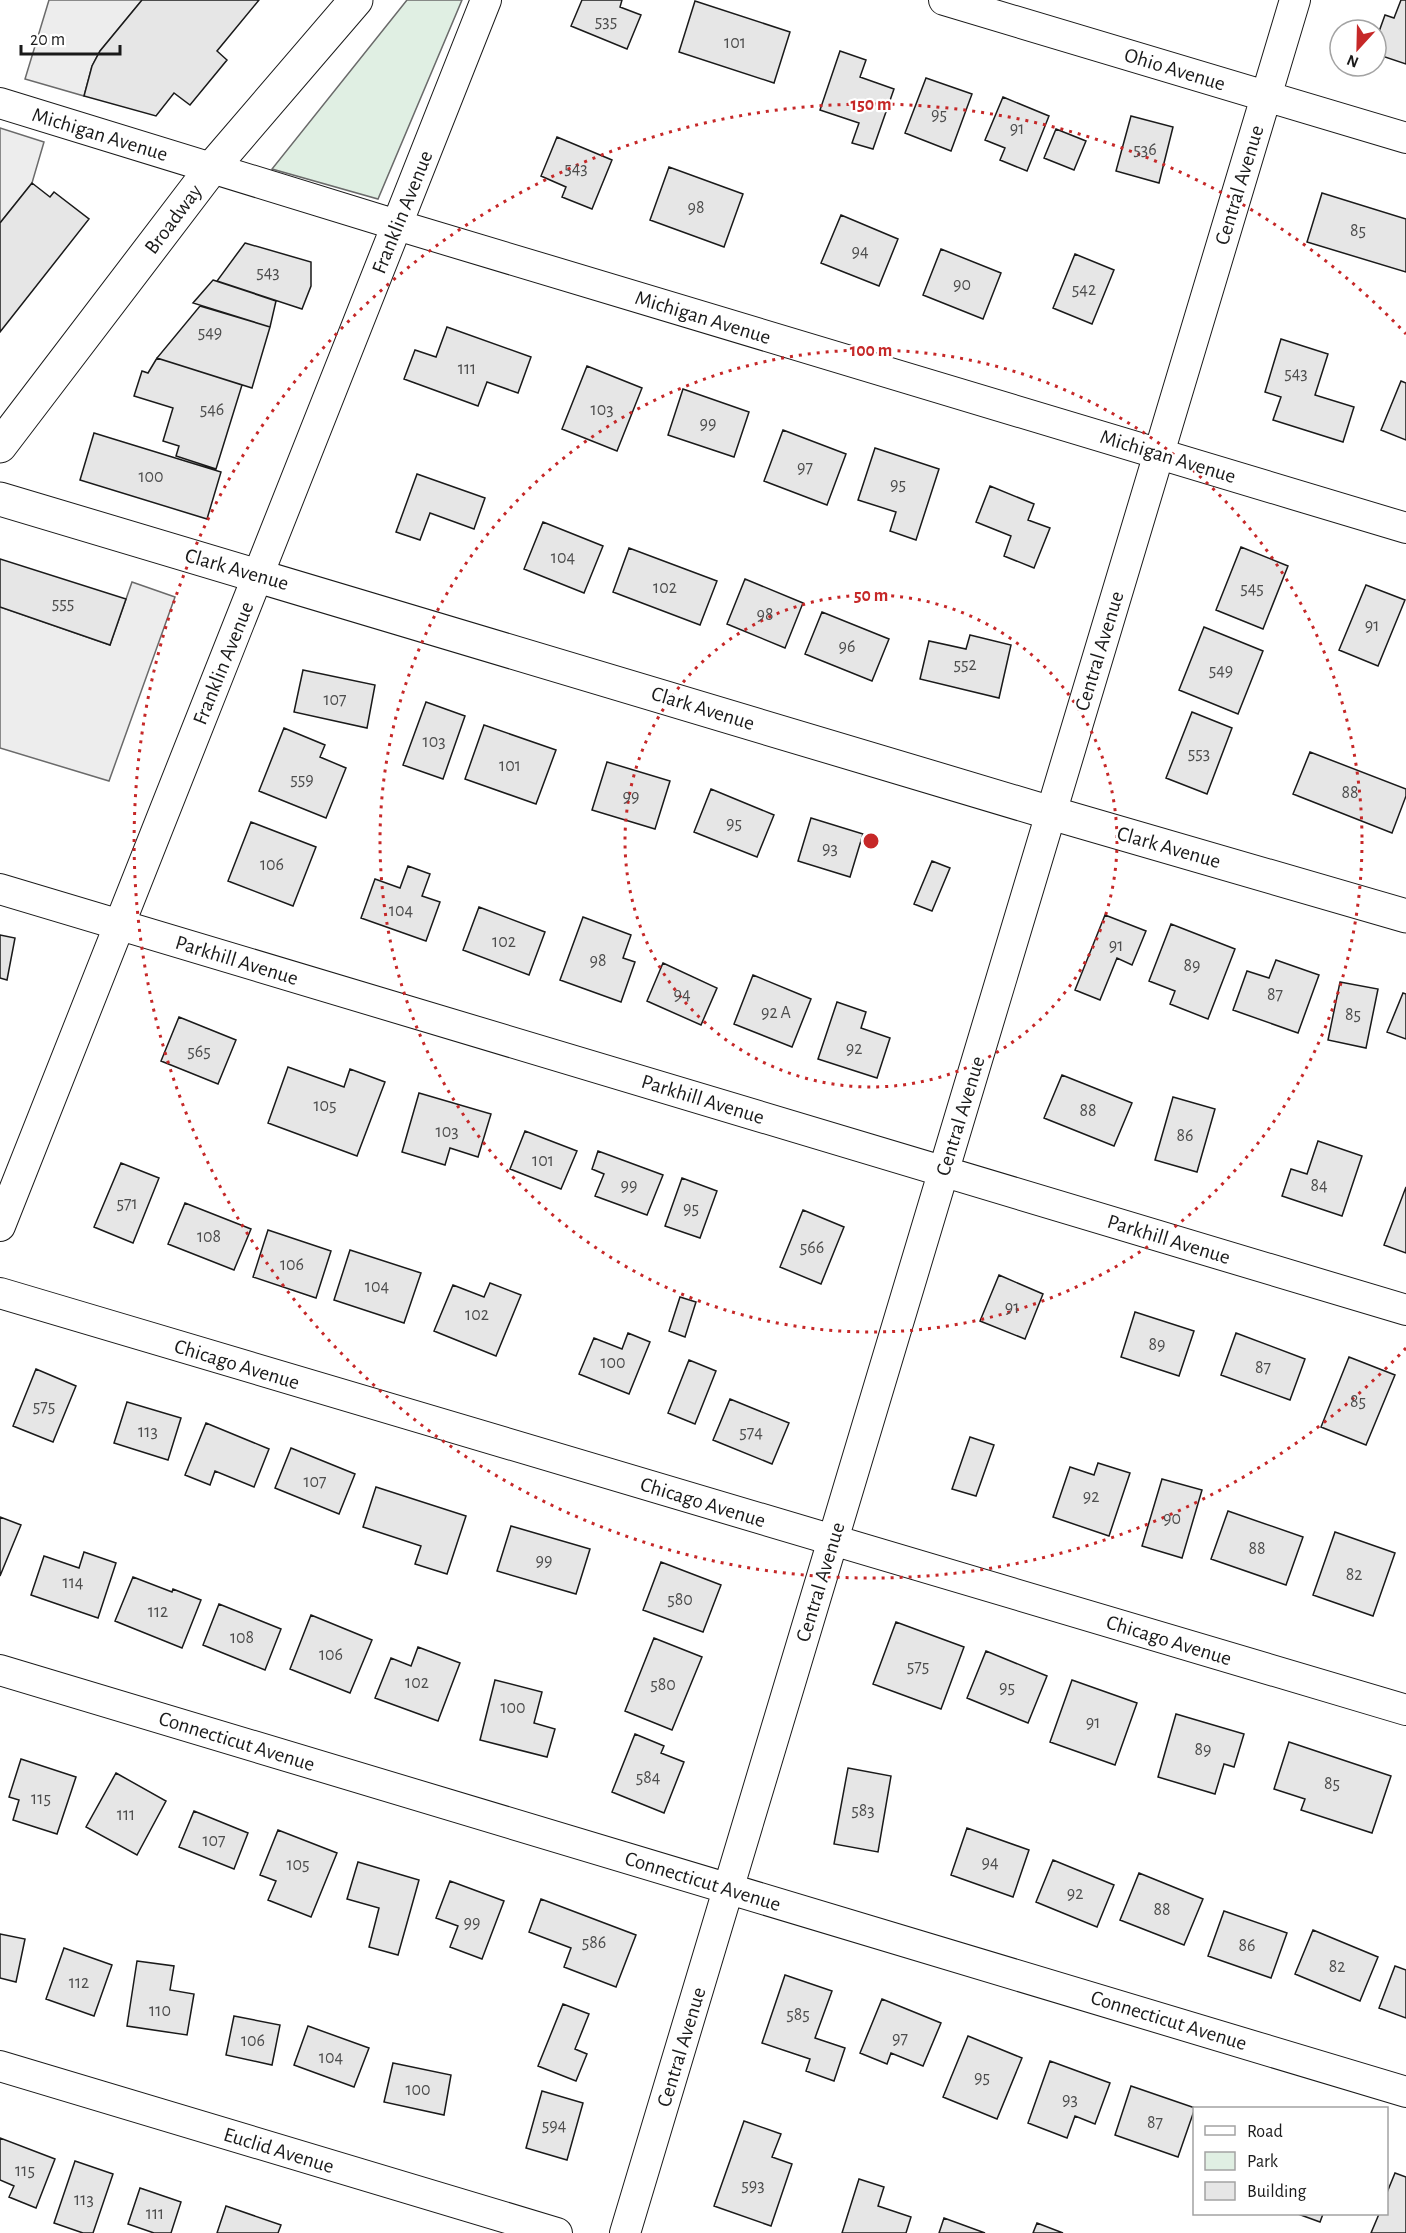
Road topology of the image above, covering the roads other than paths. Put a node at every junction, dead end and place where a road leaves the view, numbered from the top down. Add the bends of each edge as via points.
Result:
1 (356, 0) edge
2 (486, 0) edge
3 (944, 0) edge
4 (1295, 0) edge
5 (1266, 96) junction
6 (0, 103) edge
7 (1406, 138) edge
8 (211, 169) junction
9 (396, 225) junction
10 (0, 446) edge
11 (1159, 453) junction
12 (0, 499) edge
13 (1406, 528) edge
14 (258, 575) junction
15 (1051, 813) junction
16 (0, 889) edge
17 (1406, 916) edge
18 (118, 925) junction
19 (943, 1171) junction
20 (0, 1226) edge
21 (0, 1293) edge
22 (1406, 1310) edge
23 (833, 1540) junction
24 (0, 1670) edge
25 (1406, 1710) edge
26 (729, 1888) junction
27 (0, 2066) edge
28 (1406, 2092) edge
29 (557, 2233) edge
30 (626, 2233) edge

1 - 8 street, Broadway
2 - 9 street, Franklin Avenue
3 - 5 street, Ohio Avenue
4 - 5 street, Central Avenue
5 - 7 street, Ohio Avenue
5 - 11 street, Central Avenue
6 - 8 street, Michigan Avenue
8 - 9 street, Michigan Avenue
8 - 10 street, Broadway
9 - 11 street, Michigan Avenue
9 - 14 street, Franklin Avenue
11 - 13 street, Michigan Avenue
11 - 15 street, Central Avenue
12 - 14 street, Clark Avenue
14 - 15 street, Clark Avenue
14 - 18 street, Franklin Avenue
15 - 17 street, Clark Avenue
15 - 19 street, Central Avenue
16 - 18 street, Parkhill Avenue
18 - 19 street, Parkhill Avenue
18 - 20 street, Franklin Avenue
19 - 22 street, Parkhill Avenue
19 - 23 street, Central Avenue
21 - 23 street, Chicago Avenue
23 - 25 street, Chicago Avenue
23 - 26 street, Central Avenue
24 - 26 street, Connecticut Avenue
26 - 28 street, Connecticut Avenue
26 - 30 street, Central Avenue
27 - 29 street, Euclid Avenue

